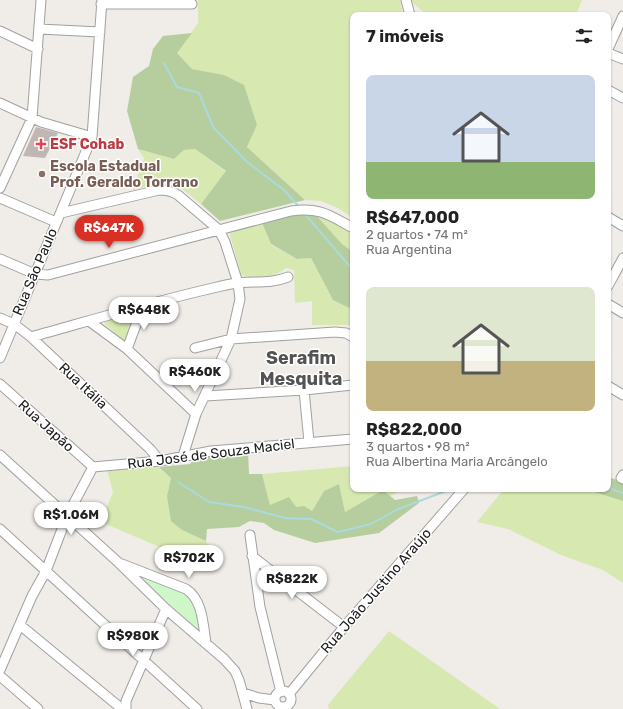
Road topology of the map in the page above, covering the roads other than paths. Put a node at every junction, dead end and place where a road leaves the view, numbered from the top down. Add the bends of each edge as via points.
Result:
1 (41, 0) edge
2 (406, 0) edge
3 (102, 2) edge
4 (192, 4) dead end
5 (409, 12) edge
6 (623, 16) edge
7 (39, 29) junction
8 (0, 31) edge
9 (100, 32) junction
10 (611, 42) edge
11 (38, 49) junction
12 (611, 55) edge
13 (623, 59) edge
14 (611, 92) edge
15 (623, 98) edge
16 (0, 103) edge
17 (32, 118) junction
18 (92, 136) junction
19 (3, 174) edge
20 (0, 188) edge
21 (0, 198) edge
22 (61, 213) junction
23 (611, 219) edge
24 (56, 222) junction
25 (350, 226) edge
26 (623, 226) edge
27 (218, 230) junction
28 (623, 258) edge
29 (0, 259) edge
30 (35, 274) junction
31 (288, 277) dead end
32 (611, 280) edge
33 (238, 283) junction
34 (143, 306) junction
35 (611, 306) edge
36 (623, 313) edge
37 (0, 318) edge
38 (89, 321) junction
39 (14, 324) junction
40 (350, 335) edge
41 (31, 337) junction
42 (231, 339) junction
43 (195, 348) dead end
44 (127, 349) junction
45 (0, 358) edge
46 (0, 384) edge
47 (350, 385) edge
48 (611, 388) edge
49 (304, 390) junction
50 (623, 395) edge
51 (205, 396) junction
52 (196, 414) junction
53 (350, 439) edge
54 (309, 442) junction
55 (0, 455) edge
56 (183, 456) junction
57 (160, 461) junction
58 (93, 467) junction
59 (461, 492) edge
60 (67, 516) junction
61 (0, 529) edge
62 (250, 535) dead end
63 (252, 556) junction
64 (119, 563) junction
65 (46, 571) junction
66 (166, 609) junction
67 (20, 624) junction
68 (344, 627) junction
69 (206, 643) junction
70 (143, 660) junction
71 (0, 670) edge
72 (0, 676) edge
73 (243, 693) junction
74 (285, 693) junction
75 (275, 700) junction
76 (288, 707) edge
77 (38, 709) edge
78 (122, 709) edge
79 (126, 709) edge
80 (197, 709) edge
81 (247, 709) edge

1 - 7 street
2 - 5 street
3 - 4 street
3 - 9 street, Rua São Paulo
6 - 10 street
7 - 9 street
7 - 11 street
8 - 11 street
9 - 18 street, Rua São Paulo
11 - 17 street
12 - 13 street
14 - 15 street
16 - 17 street
17 - 18 street
17 - 19 street
18 - 22 street, Rua São Paulo
19 - 20 street
21 - 24 street
22 - 24 street, Rua São Paulo
22 - 27 street via 159,190 172,191
23 - 26 street
24 - 30 street, Rua São Paulo
25 - 27 street via 327,214 305,209
27 - 30 street via 62,272
27 - 33 street via 225,242
28 - 32 street
29 - 30 street
30 - 39 street, Rua São Paulo
31 - 33 street via 273,281
33 - 34 street
33 - 42 street via 240,299
34 - 38 street
34 - 44 street
35 - 36 street
37 - 39 street, Rua Itália
38 - 41 street
38 - 44 street
39 - 41 street, Rua Itália
39 - 45 street, Rua São Paulo
40 - 42 street via 334,332
41 - 57 street, Rua Itália
42 - 43 street
42 - 51 street
44 - 52 street
46 - 58 street, Rua Japão
47 - 49 street
48 - 50 street
49 - 51 street
49 - 54 street
51 - 52 street
52 - 56 street
53 - 54 street, Rua José de Souza Maciel
54 - 56 street, Rua José de Souza Maciel
55 - 60 street
56 - 57 street, Rua José de Souza Maciel
57 - 58 street, Rua José de Souza Maciel
58 - 60 street
59 - 68 street, Rua João Justino Araújo
60 - 64 street
60 - 65 street
61 - 65 street
62 - 63 street
63 - 68 street
63 - 74 street via 260,607
64 - 66 street
64 - 69 street via 194,594
65 - 67 street
65 - 70 street
66 - 69 street
66 - 70 street
67 - 71 street
67 - 78 street
68 - 74 street, Rua João Justino Araújo
69 - 73 street via 235,671
70 - 79 street via 126,701
70 - 80 street
72 - 77 street
73 - 75 street
73 - 81 street
74 - 75 street via 276,696
74 - 76 street via 291,700
75 - 76 street via 278,705

